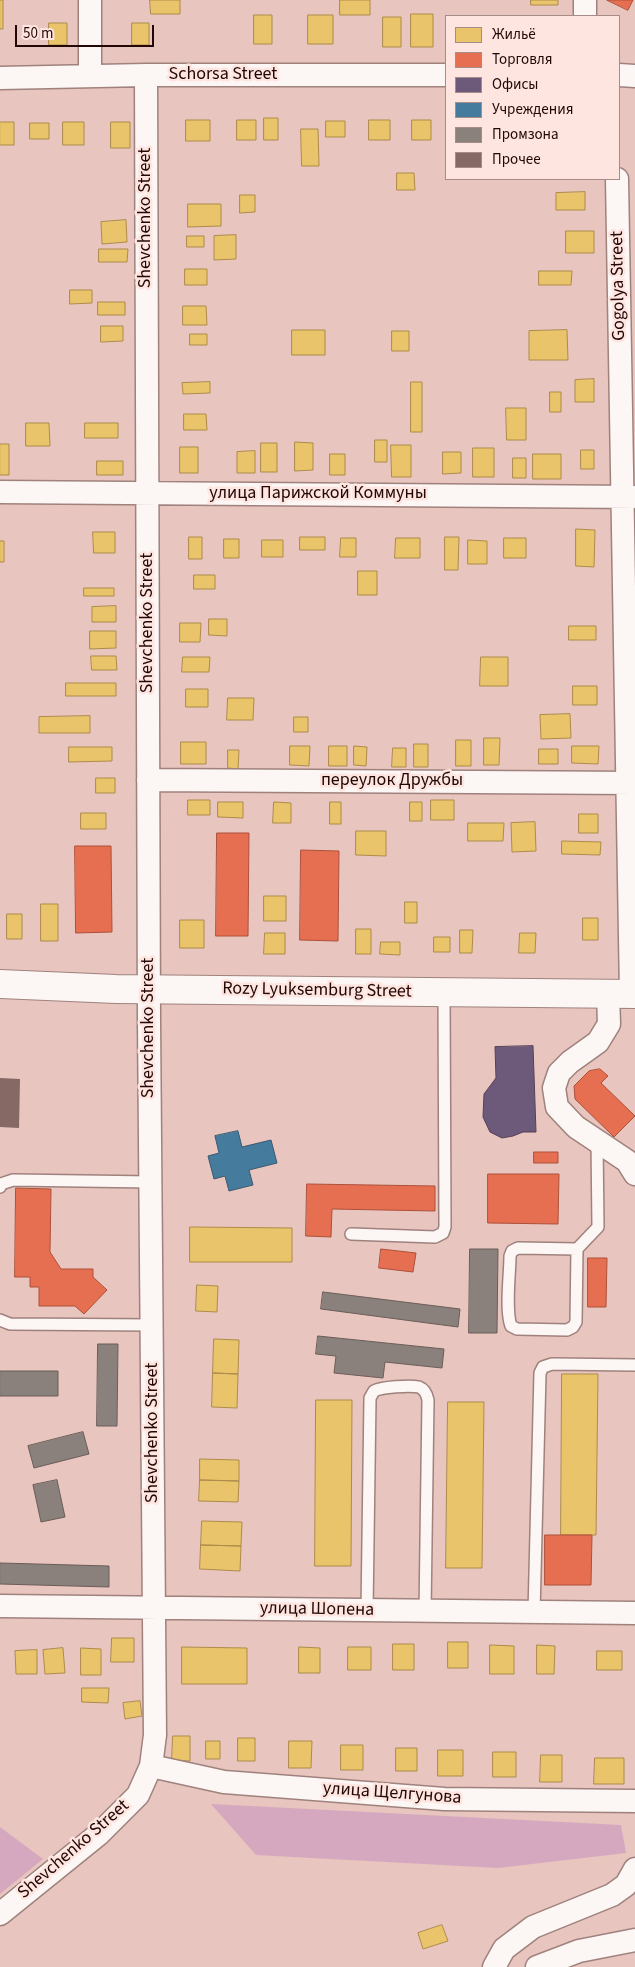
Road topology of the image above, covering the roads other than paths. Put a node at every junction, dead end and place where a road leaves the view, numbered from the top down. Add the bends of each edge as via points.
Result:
1 (90, 0) edge
2 (585, 0) edge
3 (585, 15) edge
4 (146, 75) junction
5 (445, 75) edge
6 (620, 75) edge
7 (90, 76) junction
8 (635, 76) edge
9 (0, 78) edge
10 (617, 180) edge
11 (0, 492) edge
12 (147, 493) junction
13 (629, 497) edge
14 (148, 780) junction
15 (631, 783) edge
16 (0, 984) edge
17 (149, 989) junction
18 (444, 993) junction
19 (625, 994) edge
20 (597, 1141) junction
21 (635, 1174) edge
22 (151, 1182) junction
23 (0, 1186) edge
24 (351, 1234) dead end
25 (577, 1249) junction
26 (0, 1320) edge
27 (152, 1325) junction
28 (635, 1365) edge
29 (0, 1606) edge
30 (154, 1609) junction
31 (367, 1611) junction
32 (425, 1612) junction
33 (534, 1612) junction
34 (635, 1613) edge
35 (151, 1766) junction
36 (635, 1801) edge
37 (635, 1869) edge
38 (0, 1914) edge
39 (635, 1940) edge
40 (494, 1967) edge
41 (537, 1967) edge

1 - 7 street
2 - 3 street
4 - 5 street, Schorsa Street
4 - 7 street, Schorsa Street
4 - 12 street, Shevchenko Street
6 - 8 street
7 - 9 street, Schorsa Street
10 - 13 street, Gogolya Street
11 - 12 street, улица Парижской Коммуны
12 - 13 street, улица Парижской Коммуны
12 - 14 street, Shevchenko Street
13 - 15 street, Gogolya Street
14 - 15 street, переулок Дружбы
14 - 17 street, Shevchenko Street
15 - 19 street, Gogolya Street
16 - 17 main road, Rozy Lyuksemburg Street
17 - 18 main road, Rozy Lyuksemburg Street
17 - 22 street, Shevchenko Street
18 - 19 main road, Rozy Lyuksemburg Street
18 - 24 lane via 443,1233 435,1237
19 - 20 street, Gogolya Street via 598,1042 559,1073 554,1088 557,1107
20 - 21 street, Gogolya Street via 627,1161
20 - 25 lane via 598,1227
22 - 23 lane via 12,1180
22 - 27 street, Shevchenko Street
25 - 25 lane via 518,1248 512,1251 511,1326 567,1330 573,1327 576,1322
26 - 27 lane via 10,1324
27 - 30 street, Shevchenko Street
28 - 33 lane via 552,1364 543,1366 540,1373
29 - 30 street, улица Шопена
30 - 31 street, улица Шопена
30 - 35 street, Shevchenko Street via 155,1735
31 - 32 street, улица Шопена
31 - 32 lane via 370,1398 374,1390 381,1387 419,1388 426,1393 428,1400
32 - 33 street, улица Шопена
33 - 34 street, улица Шопена
35 - 36 street, улица Щелгунова via 224,1782 444,1800
35 - 38 street, Shevchenko Street via 138,1795 99,1834
37 - 40 street via 626,1885 612,1895 533,1927 504,1949
39 - 41 street via 579,1951

